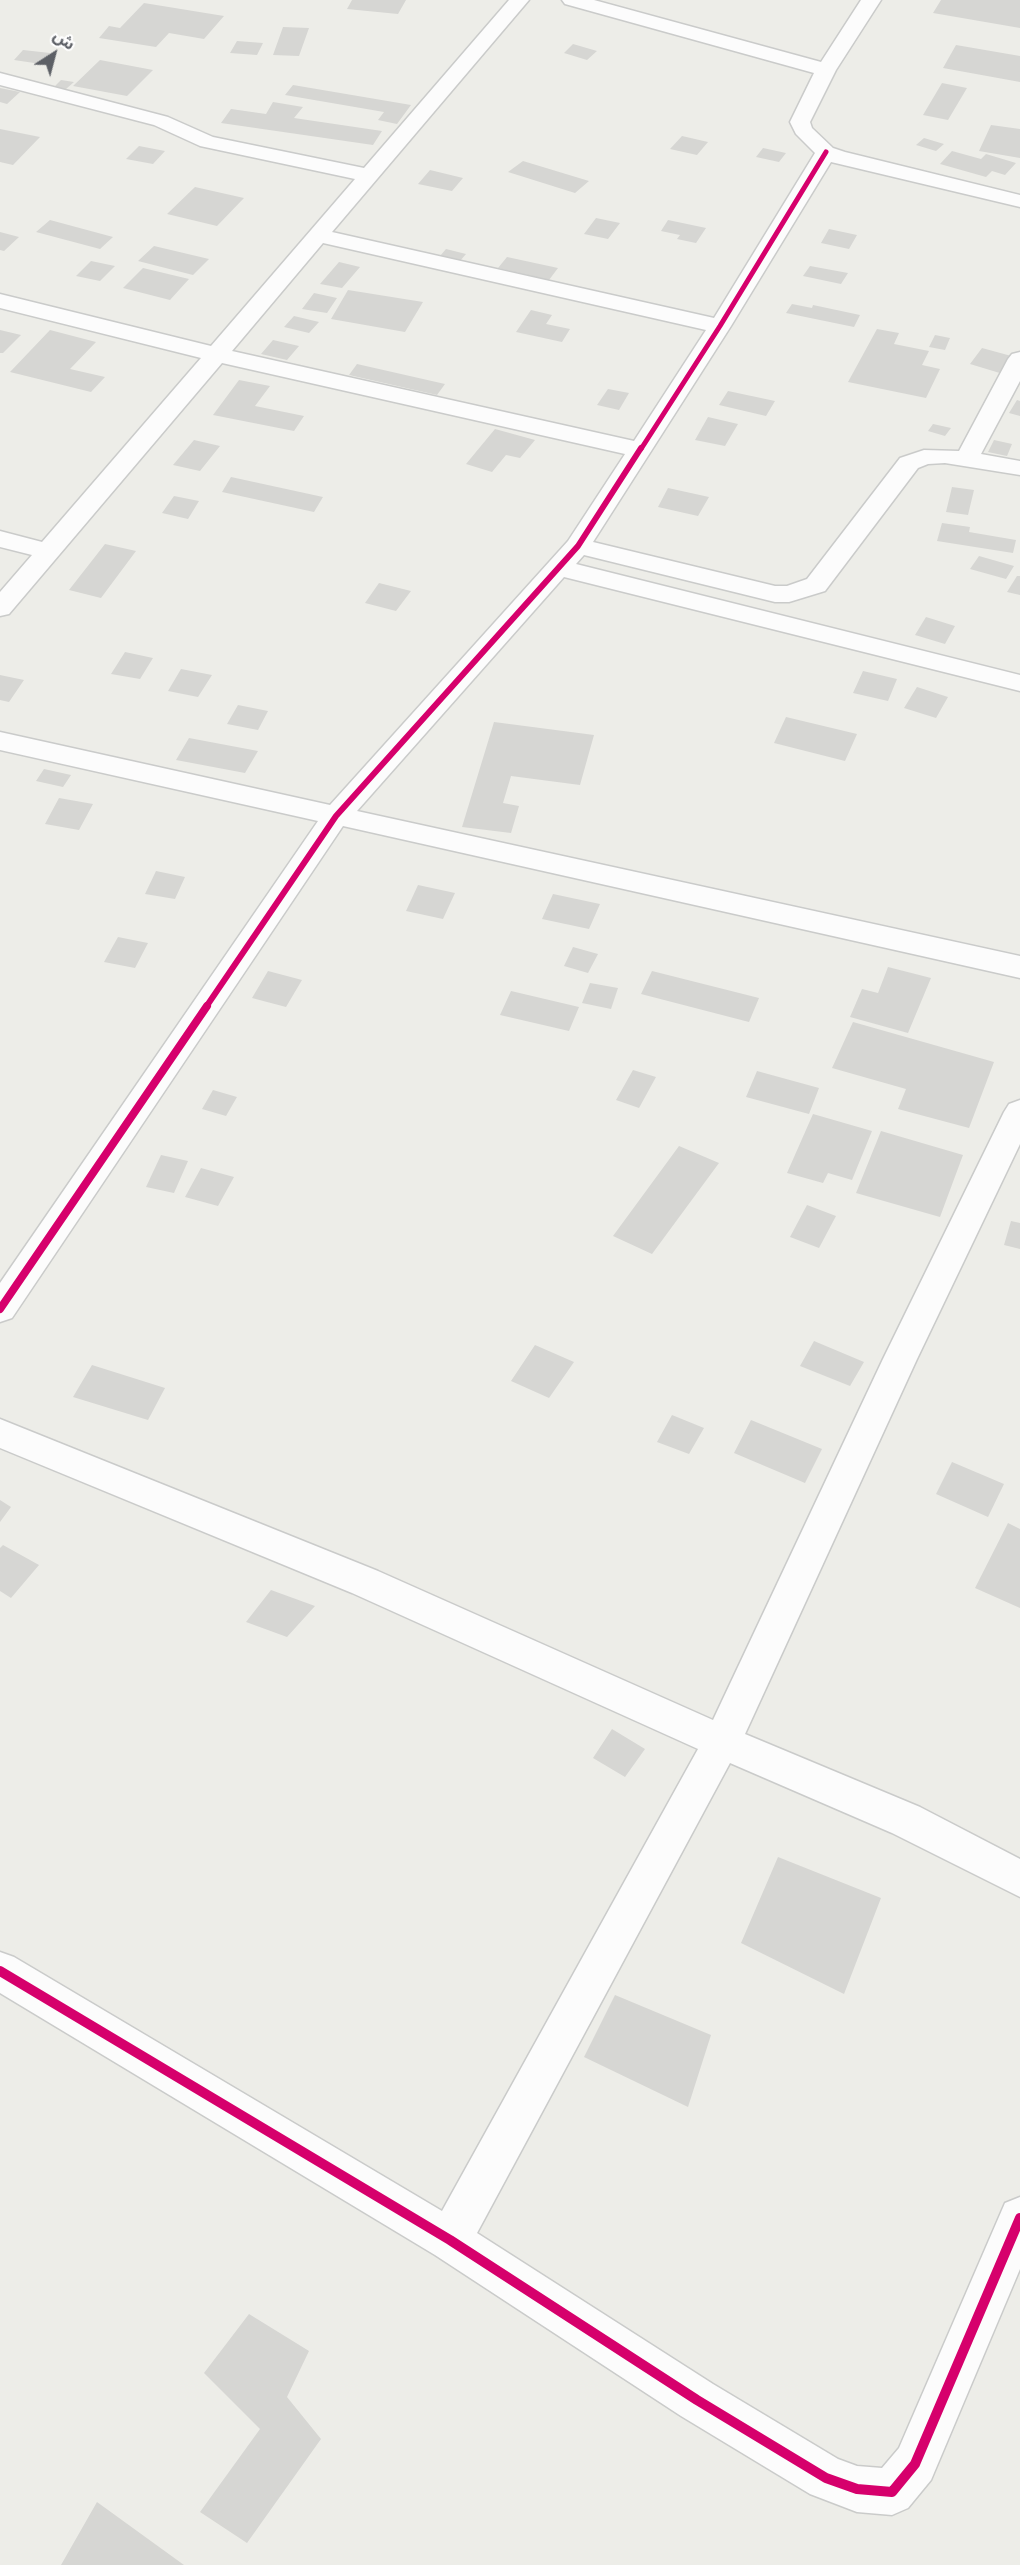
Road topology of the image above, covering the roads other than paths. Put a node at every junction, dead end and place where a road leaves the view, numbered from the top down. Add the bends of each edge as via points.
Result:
1 (519, 0) edge
2 (572, 0) edge
3 (871, 0) edge
4 (826, 70) junction
5 (0, 79) edge
6 (826, 152) junction
7 (370, 176) junction
8 (1020, 201) edge
9 (319, 237) junction
10 (0, 301) edge
11 (720, 326) junction
12 (218, 355) junction
13 (1020, 359) edge
14 (640, 450) junction
15 (967, 458) junction
16 (1020, 468) edge
17 (0, 539) edge
18 (578, 546) junction
19 (46, 551) junction
20 (561, 568) junction
21 (0, 608) edge
22 (1020, 683) edge
23 (0, 741) edge
24 (336, 816) junction
25 (1020, 967) edge
26 (1020, 1112) edge
27 (0, 1309) edge
28 (0, 1433) edge
29 (722, 1742) junction
30 (1020, 1879) edge
31 (0, 1971) edge
32 (1020, 2218) edge
33 (450, 2240) junction

1 - 7 street
2 - 4 street
3 - 4 street
4 - 6 street via 800,122
5 - 7 street via 161,121 207,142
6 - 8 street via 852,162
6 - 11 street
7 - 9 street
9 - 11 street
9 - 12 street
10 - 12 street
11 - 14 street
12 - 14 street
12 - 19 street
13 - 15 street
14 - 18 street
15 - 16 street
15 - 18 street via 924,457 909,463 824,576 803,591 775,594
17 - 19 street
18 - 20 street
19 - 21 street
20 - 22 street
20 - 24 street
23 - 24 street
24 - 25 street
24 - 27 street
26 - 29 street via 905,1348
28 - 29 street via 333,1569
29 - 30 street via 906,1820
29 - 33 street
31 - 33 street
32 - 33 street via 926,2442 915,2464 892,2492 857,2489 826,2478 687,2394

